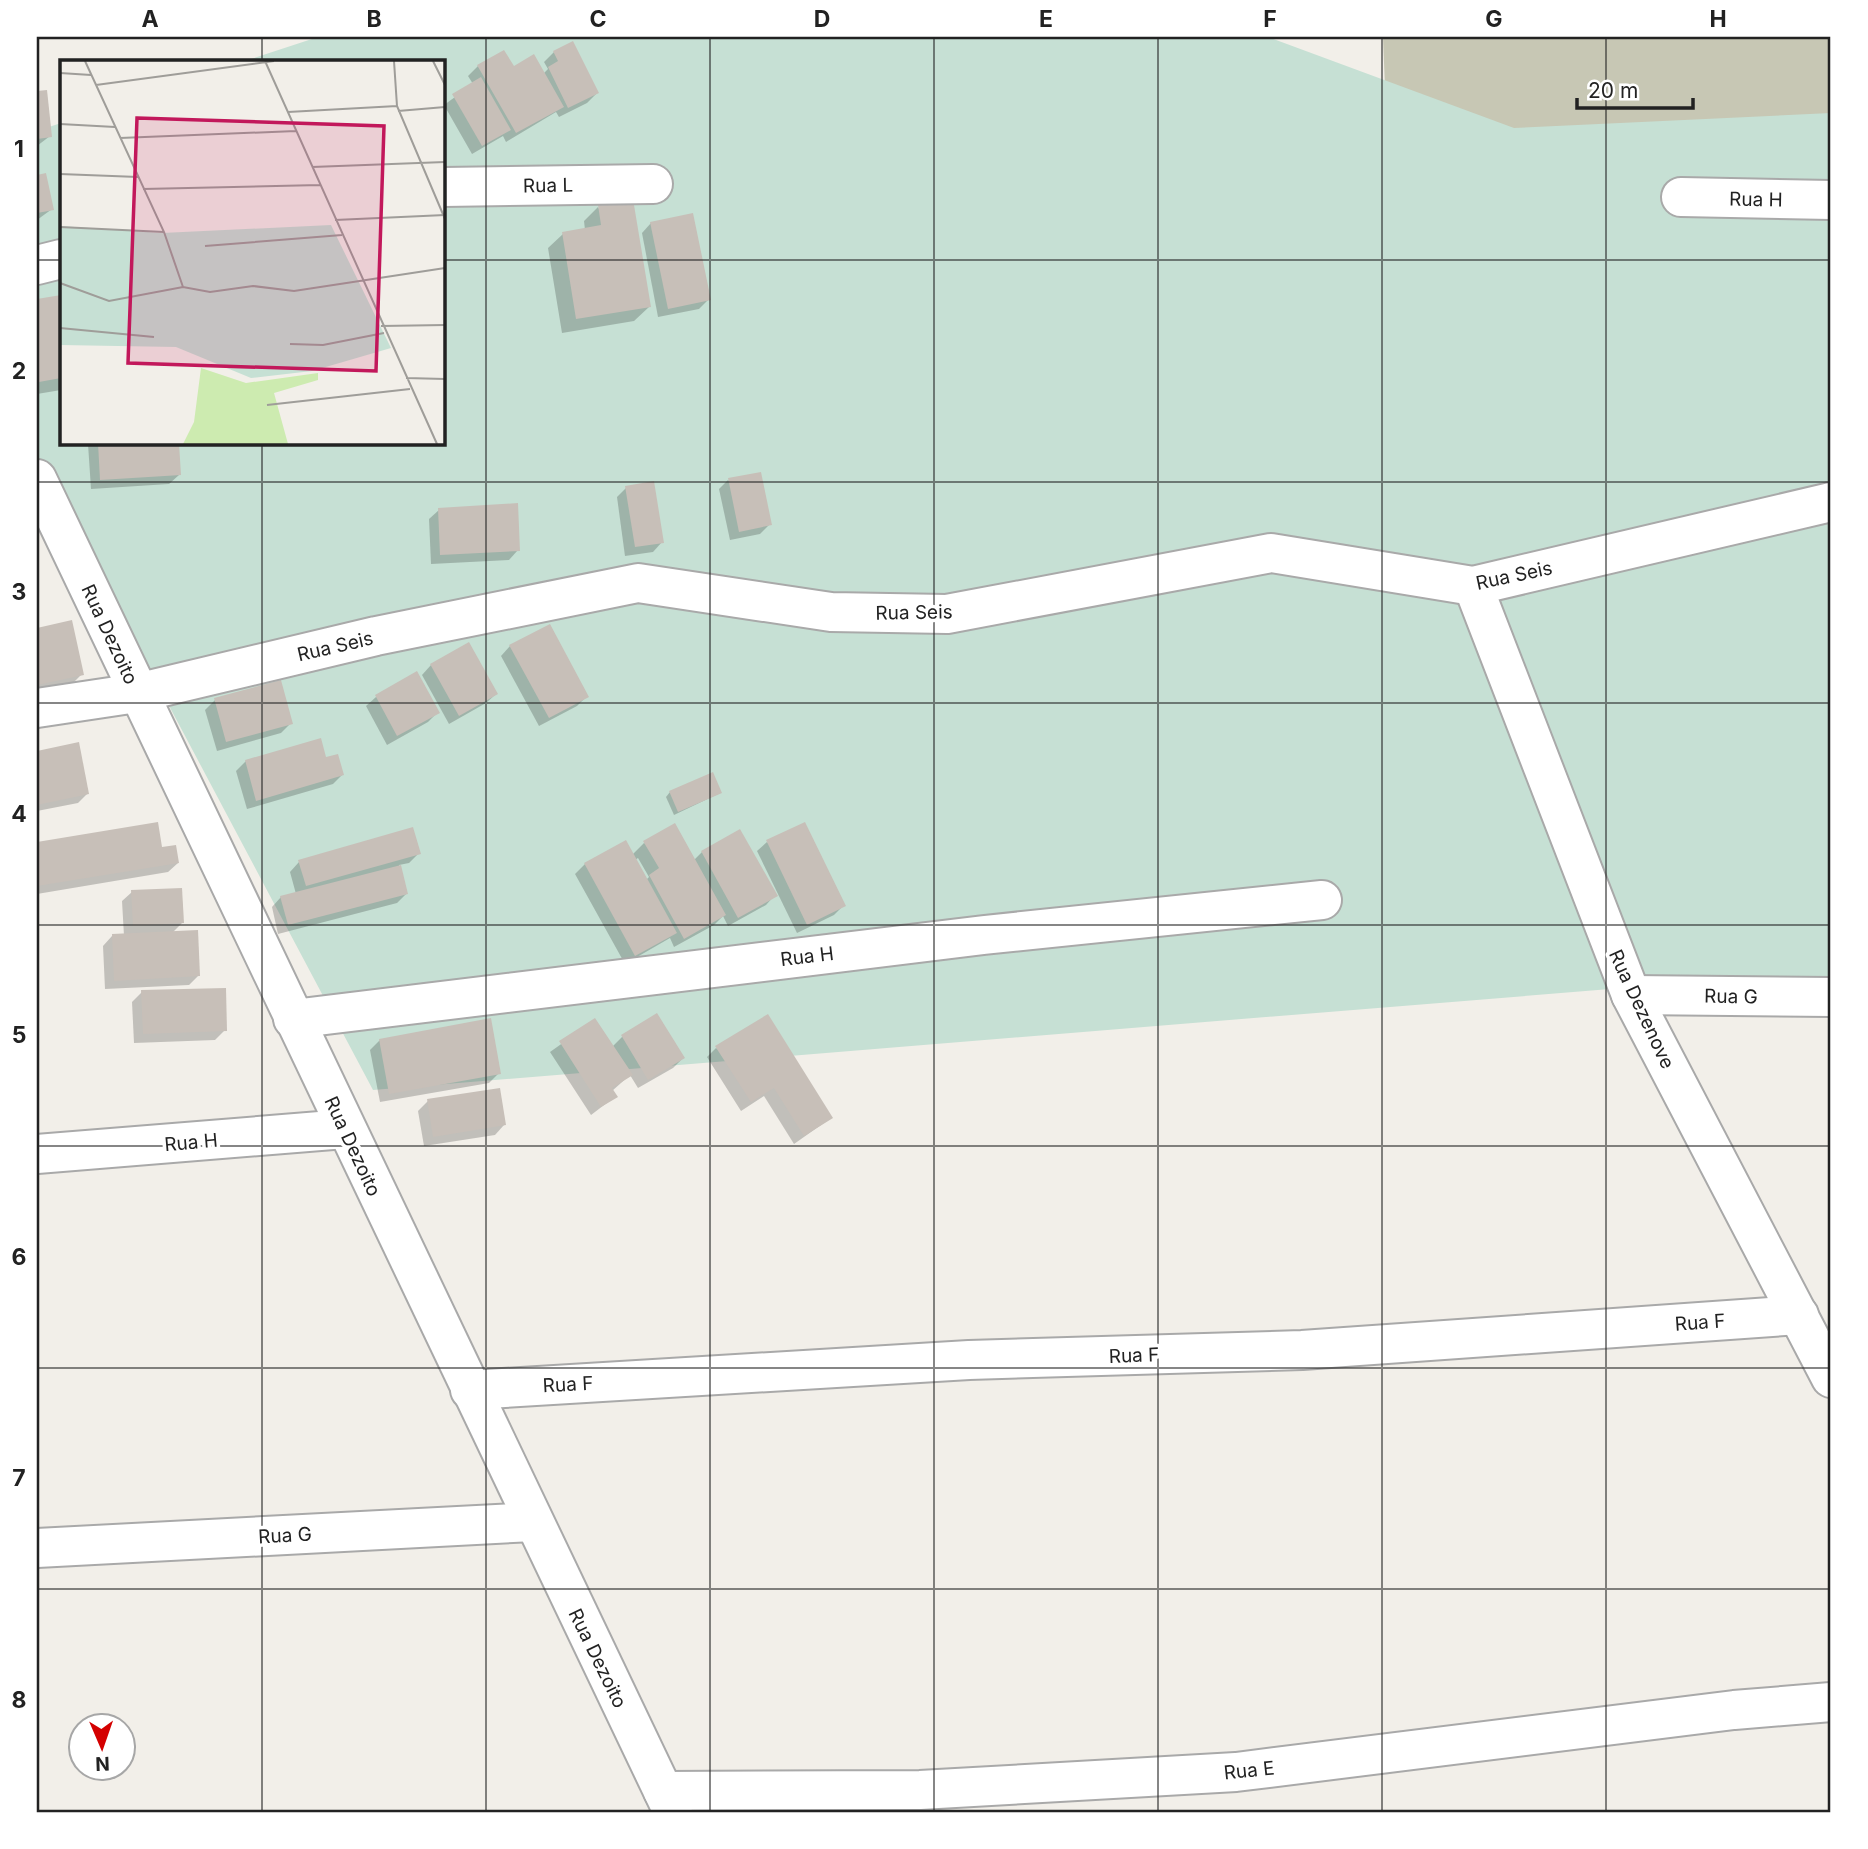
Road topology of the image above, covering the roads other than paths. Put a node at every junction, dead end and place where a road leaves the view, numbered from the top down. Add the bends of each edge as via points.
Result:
1 (653, 184) dead end
2 (444, 187) edge
3 (1681, 197) dead end
4 (1831, 200) edge
5 (60, 259) edge
6 (37, 265) edge
7 (37, 479) edge
8 (1831, 502) edge
9 (1473, 586) junction
10 (137, 693) junction
11 (37, 708) edge
12 (1322, 900) dead end
13 (1631, 995) junction
14 (1831, 997) edge
15 (293, 1019) junction
16 (345, 1129) junction
17 (37, 1154) edge
18 (1799, 1315) junction
19 (1831, 1378) edge
20 (470, 1390) junction
21 (533, 1522) junction
22 (37, 1548) edge
23 (1831, 1702) edge
24 (668, 1802) edge

1 - 2 street, Rua L
3 - 4 street, Rua H
5 - 6 street
7 - 10 street, Rua Dezoito
8 - 9 street, Rua Seis
9 - 10 street, Rua Seis via 1271,553 947,614 831,612 639,583 376,636
9 - 13 street, Rua Dezenove
10 - 11 street, Rua Seis
10 - 15 street, Rua Dezoito
12 - 15 street, Rua H via 984,935
13 - 14 street, Rua G
13 - 18 street, Rua Dezenove
15 - 16 street, Rua Dezoito
16 - 17 street, Rua H
16 - 20 street, Rua Dezoito
18 - 19 street, Rua Dezenove
18 - 20 street, Rua F via 1302,1350 969,1360
20 - 21 street, Rua Dezoito
21 - 22 street, Rua G
21 - 24 street, Rua Dezoito
23 - 24 street, Rua E via 1236,1772

